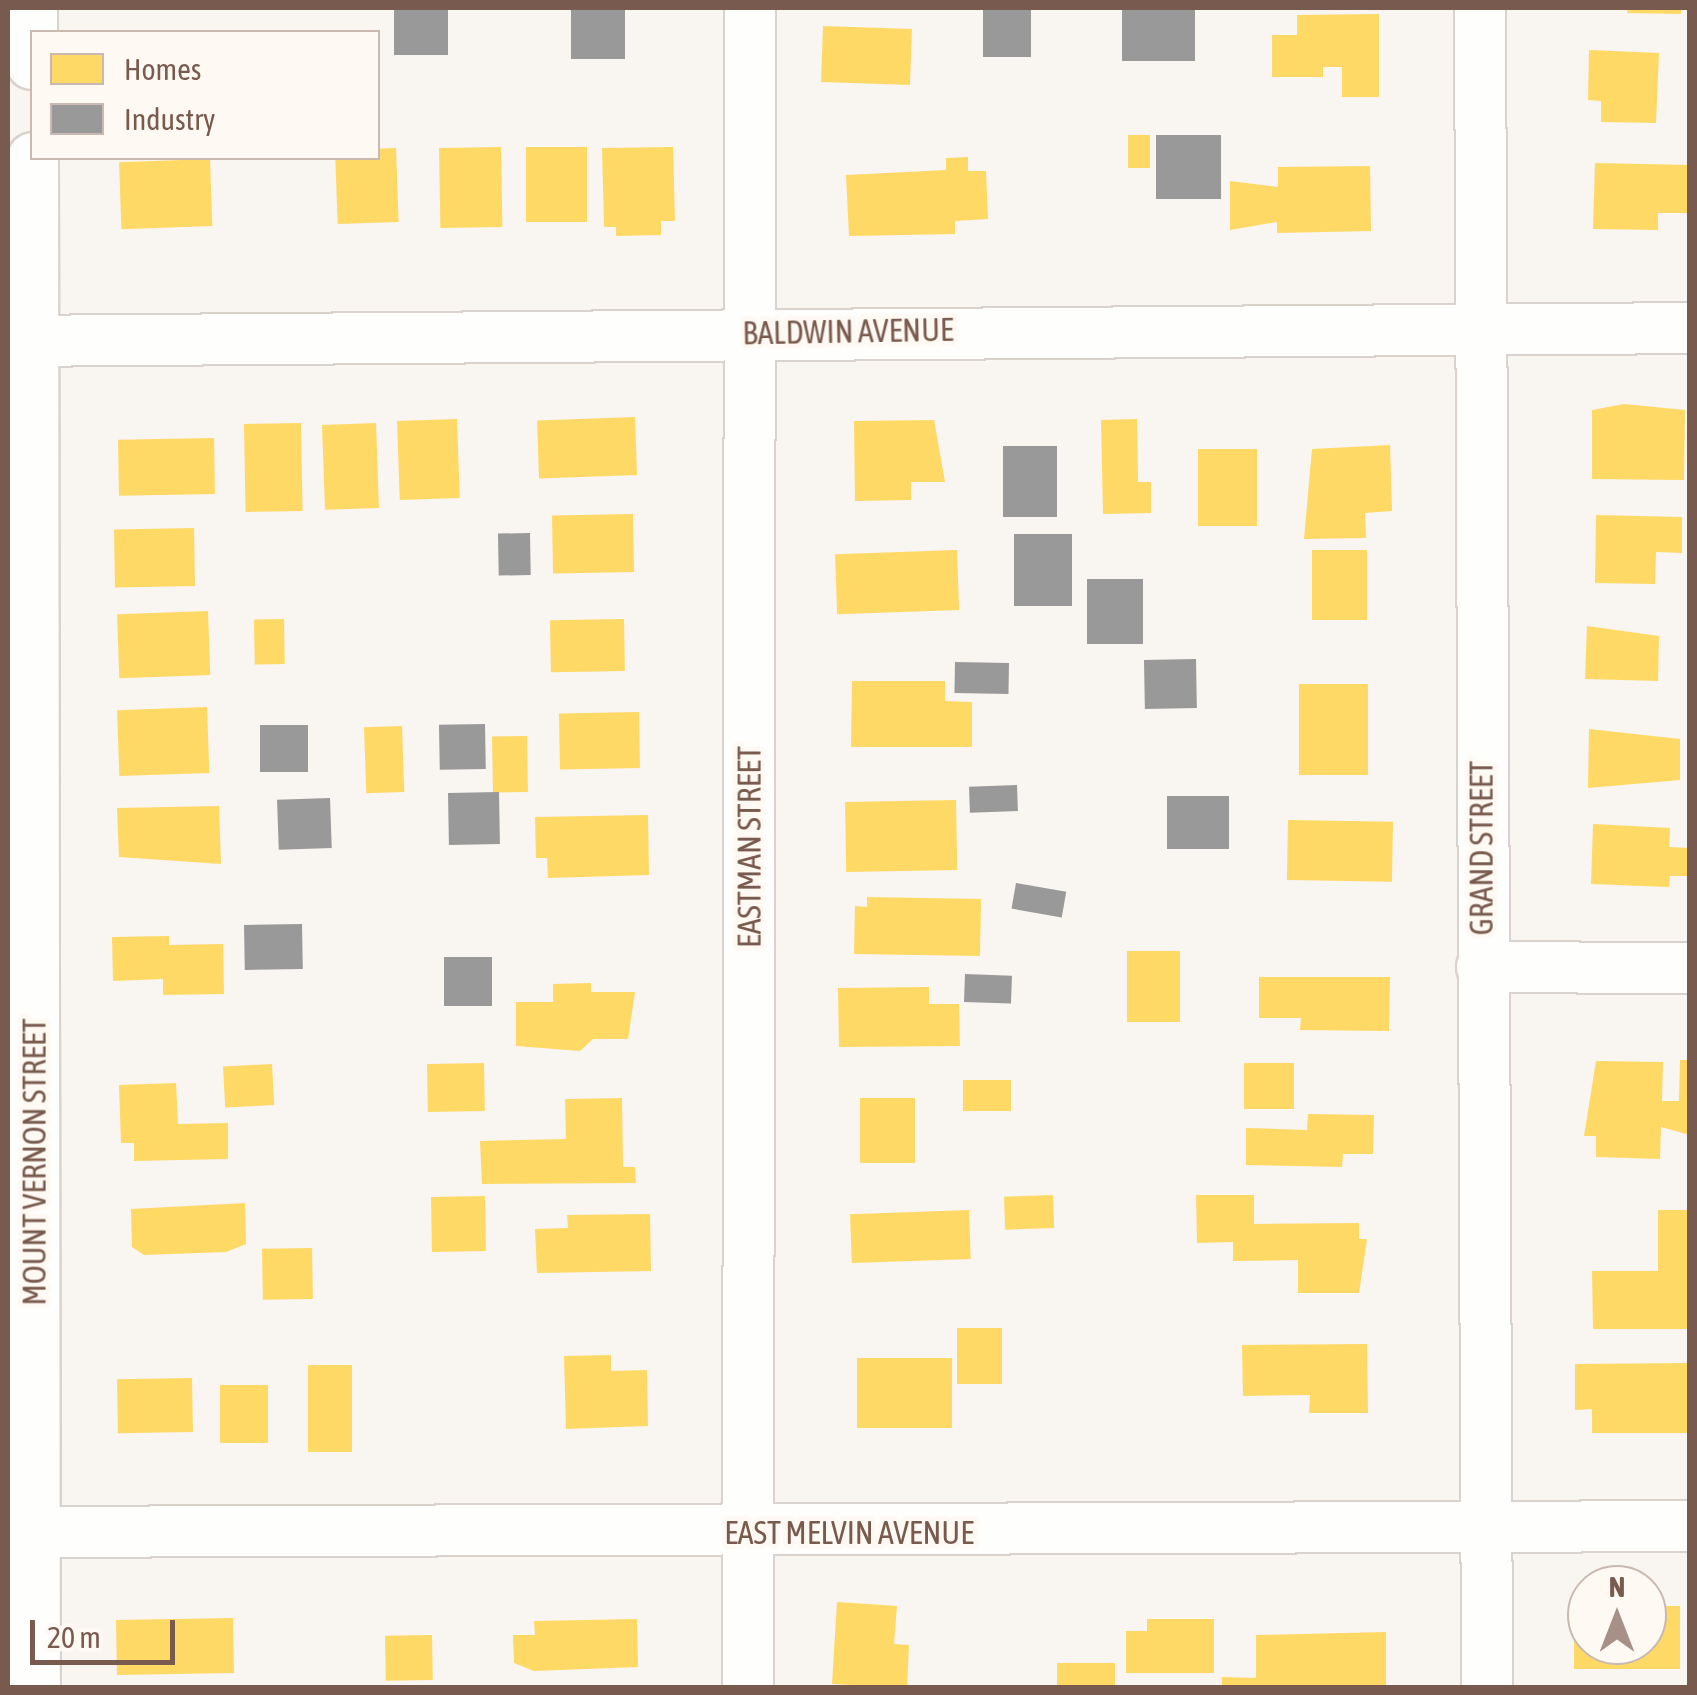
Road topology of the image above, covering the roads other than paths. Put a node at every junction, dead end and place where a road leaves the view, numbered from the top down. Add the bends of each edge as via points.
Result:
1 (750, 8) edge
2 (1480, 8) edge
3 (33, 160) edge
4 (1481, 327) junction
5 (1690, 328) edge
6 (752, 332) junction
7 (20, 341) edge
8 (1482, 967) junction
9 (1690, 968) edge
10 (1690, 1526) edge
11 (1486, 1529) junction
12 (22, 1532) edge
13 (748, 1533) junction
14 (35, 1688) edge
15 (748, 1688) edge
16 (1487, 1688) edge

1 - 6 street, EASTMAN STREET
2 - 4 street, GRAND STREET
3 - 7 street, MOUNT VERNON STREET
4 - 5 street, BALDWIN AVENUE
4 - 6 street, BALDWIN AVENUE
4 - 8 street, GRAND STREET
6 - 7 street, BALDWIN AVENUE
6 - 13 street, EASTMAN STREET
7 - 12 street, MOUNT VERNON STREET
8 - 9 street
8 - 11 street, GRAND STREET
10 - 11 street, EAST MELVIN AVENUE
11 - 13 street, EAST MELVIN AVENUE
11 - 16 street, GRAND STREET
12 - 13 street, EAST MELVIN AVENUE
12 - 14 street, MOUNT VERNON STREET
13 - 15 street, EASTMAN STREET

